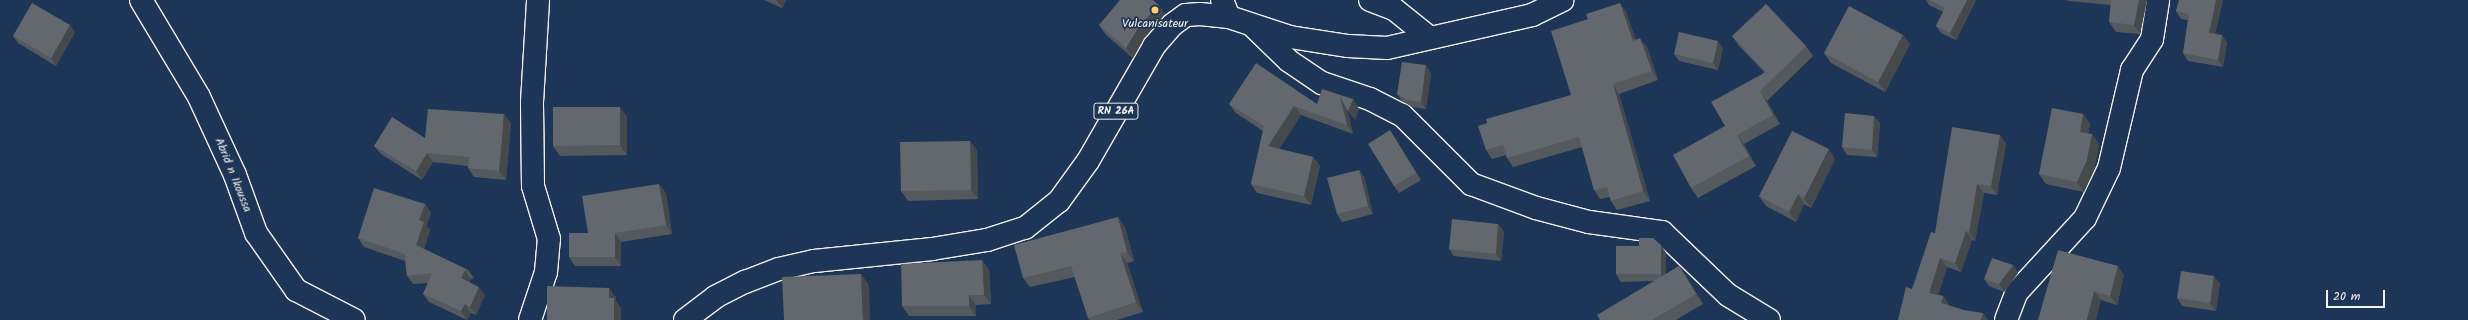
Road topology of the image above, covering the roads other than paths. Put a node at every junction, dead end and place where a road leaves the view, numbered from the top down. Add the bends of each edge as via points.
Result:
1 (141, 0) edge
2 (538, 0) edge
3 (1370, 0) edge
4 (1563, 0) edge
5 (2158, 0) edge
6 (1226, 8) edge
7 (1253, 26) junction
8 (1430, 38) junction
9 (354, 320) edge
10 (530, 320) edge
11 (685, 320) edge
12 (1769, 320) edge
13 (2006, 320) edge

1 - 9 street, Abrid n Ikoussa via 199,97 235,175 256,233 296,290
2 - 10 street via 532,102 533,186 549,239 546,272
3 - 8 street via 1394,9
4 - 8 street, RN 26A via 1532,15
5 - 13 street via 2152,40 2132,70 2109,168 2085,218 2018,292
6 - 7 street, RN 26A
6 - 11 street, RN 26A via 1186,15 1172,25 1154,46 1088,161 1059,201 1025,228 987,240 814,261 779,269 715,297
7 - 8 street, RN 26A via 1290,36 1348,46 1387,48
7 - 12 street via 1289,61 1322,83 1370,99 1402,115 1471,184 1536,208 1589,222 1662,232 1728,295

